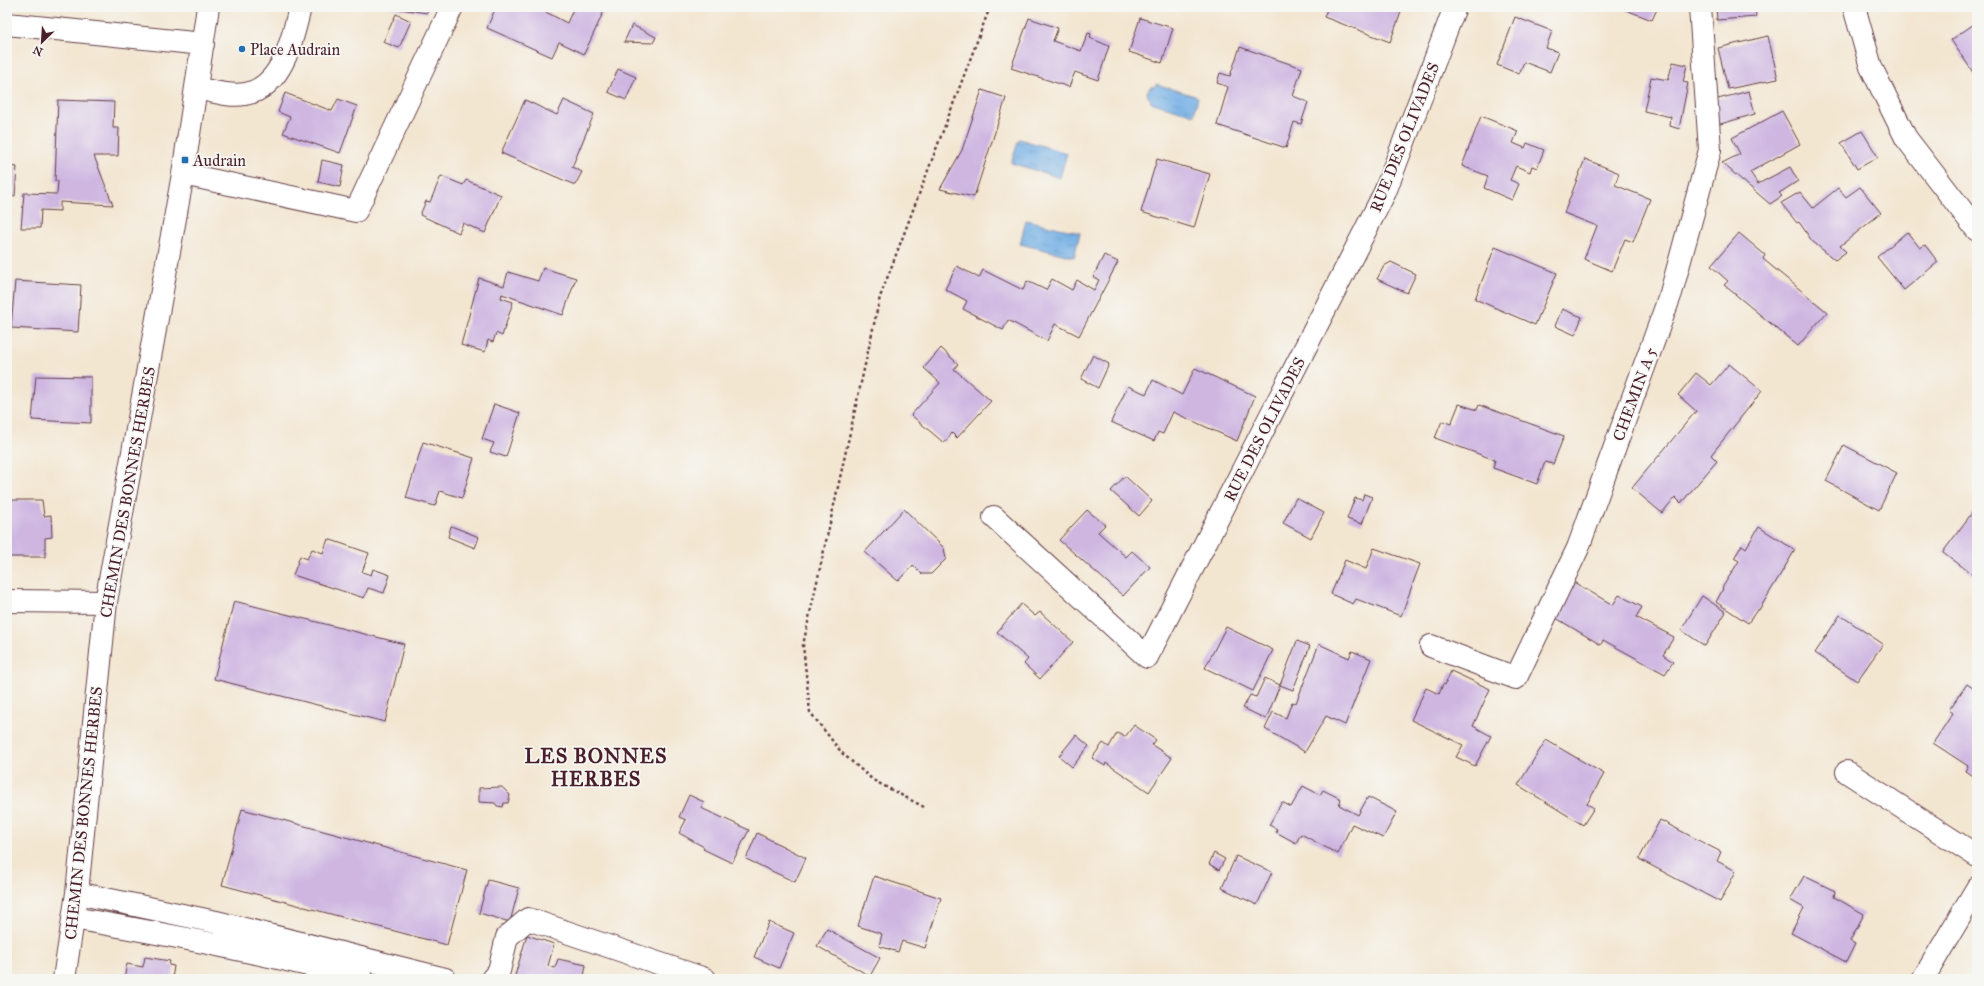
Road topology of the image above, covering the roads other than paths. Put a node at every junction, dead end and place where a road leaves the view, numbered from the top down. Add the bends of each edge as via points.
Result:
1 (208, 7) edge
2 (300, 7) edge
3 (452, 7) edge
4 (1455, 7) edge
5 (1700, 7) edge
6 (1854, 7) edge
7 (7, 24) edge
8 (203, 44) junction
9 (196, 88) junction
10 (183, 174) junction
11 (1977, 230) edge
12 (994, 517) dead end
13 (7, 601) edge
14 (106, 602) junction
15 (1431, 646) dead end
16 (1847, 772) dead end
17 (1977, 856) edge
18 (1977, 888) edge
19 (77, 893) junction
20 (73, 918) junction
21 (64, 979) edge
22 (362, 979) edge
23 (444, 979) edge
24 (492, 979) edge
25 (705, 979) edge
26 (1923, 979) edge

1 - 8 street, CHEMIN DES BONNES HERBES
2 - 9 street via 294,34 279,69 265,85 245,94
3 - 10 street via 356,211
4 - 12 street, RUE DES OLIVADES via 1385,192 1147,657
5 - 15 street, CHEMIN A 5 via 1710,150 1671,293 1578,548 1516,678
6 - 11 street via 1871,67 1906,138
7 - 8 street
8 - 9 street, CHEMIN DES BONNES HERBES
9 - 10 street, CHEMIN DES BONNES HERBES
10 - 14 street, CHEMIN DES BONNES HERBES
13 - 14 street
14 - 19 street, CHEMIN DES BONNES HERBES
16 - 17 street
18 - 26 street
19 - 20 street, CHEMIN DES BONNES HERBES
19 - 23 street via 216,922
20 - 21 street, CHEMIN DES BONNES HERBES
20 - 22 street via 189,938 305,963
24 - 25 street via 499,971 508,937 528,919

